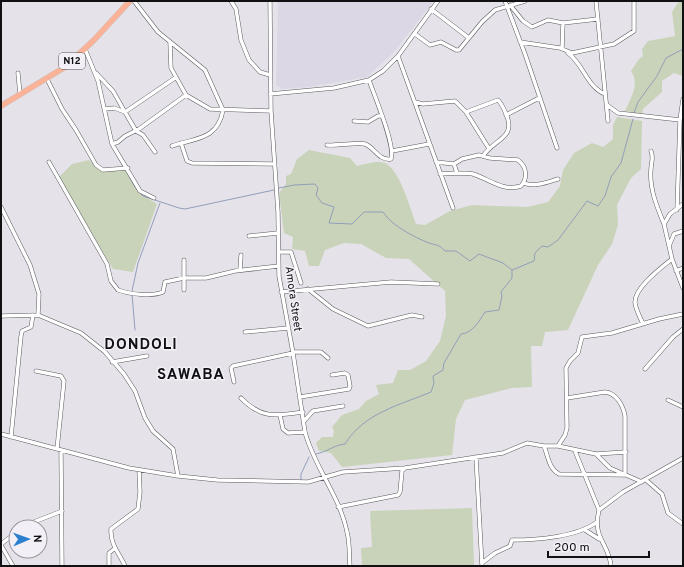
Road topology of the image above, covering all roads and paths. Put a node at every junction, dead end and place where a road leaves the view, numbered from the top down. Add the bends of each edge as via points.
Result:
1 (130, 1) edge
2 (134, 1) edge
3 (231, 1) edge
4 (270, 1) edge
5 (438, 1) edge
6 (504, 1) edge
7 (525, 1) edge
8 (596, 1) edge
9 (634, 1) edge
10 (508, 6) junction
11 (431, 9) junction
12 (598, 19) junction
13 (563, 23) junction
14 (414, 34) junction
15 (469, 38) junction
16 (170, 42) junction
17 (520, 42) junction
18 (600, 48) junction
19 (84, 49) junction
20 (562, 50) junction
21 (568, 52) junction
22 (398, 56) junction
23 (95, 71) junction
24 (18, 73) dead end
25 (270, 75) junction
26 (175, 78) junction
27 (47, 79) junction
28 (368, 80) junction
29 (20, 94) junction
30 (270, 94) junction
31 (605, 94) junction
32 (186, 95) junction
33 (539, 98) junction
34 (683, 99) edge
35 (415, 102) junction
36 (606, 104) junction
37 (1, 106) edge
38 (105, 109) junction
39 (224, 110) junction
40 (271, 111) junction
41 (125, 112) junction
42 (466, 112) junction
43 (506, 115) junction
44 (382, 116) junction
45 (680, 120) junction
46 (354, 121) dead end
47 (608, 121) dead end
48 (136, 131) junction
49 (182, 143) junction
50 (112, 144) junction
51 (430, 144) junction
52 (327, 145) dead end
53 (172, 146) dead end
54 (488, 147) junction
55 (557, 148) dead end
56 (392, 151) junction
57 (651, 151) dead end
58 (155, 152) dead end
59 (483, 156) junction
60 (49, 162) dead end
61 (436, 162) junction
62 (274, 164) junction
63 (454, 164) junction
64 (125, 168) junction
65 (457, 173) junction
66 (440, 174) junction
67 (558, 179) dead end
68 (678, 180) junction
69 (523, 183) junction
70 (683, 184) edge
71 (154, 198) dead end
72 (683, 204) edge
73 (1, 207) edge
74 (454, 208) dead end
75 (677, 210) junction
76 (664, 224) junction
77 (683, 231) edge
78 (278, 233) junction
79 (249, 236) dead end
80 (668, 247) junction
81 (278, 252) junction
82 (242, 255) dead end
83 (672, 259) junction
84 (184, 260) dead end
85 (279, 266) junction
86 (683, 268) edge
87 (240, 270) junction
88 (676, 271) junction
89 (184, 278) junction
90 (301, 283) dead end
91 (438, 284) dead end
92 (683, 288) edge
93 (308, 289) junction
94 (184, 290) dead end
95 (281, 292) junction
96 (683, 314) edge
97 (33, 315) junction
98 (38, 315) junction
99 (1, 316) edge
100 (422, 317) dead end
101 (643, 324) junction
102 (288, 328) junction
103 (683, 329) edge
104 (245, 332) dead end
105 (293, 352) junction
106 (147, 356) dead end
107 (328, 358) dead end
108 (112, 362) junction
109 (645, 369) dead end
110 (36, 371) dead end
111 (332, 375) dead end
112 (234, 382) dead end
113 (300, 397) junction
114 (241, 398) dead end
115 (566, 398) junction
116 (668, 400) dead end
117 (343, 406) dead end
118 (683, 407) edge
119 (302, 412) junction
120 (280, 415) junction
121 (304, 421) junction
122 (305, 432) junction
123 (1, 434) edge
124 (11, 437) junction
125 (544, 446) junction
126 (558, 446) junction
127 (59, 449) junction
128 (575, 451) junction
129 (626, 452) junction
130 (596, 454) junction
131 (476, 457) junction
132 (683, 458) edge
133 (405, 468) junction
134 (139, 470) junction
135 (585, 475) junction
136 (625, 475) junction
137 (178, 476) junction
138 (324, 478) junction
139 (644, 481) junction
140 (338, 507) junction
141 (599, 510) junction
142 (62, 511) junction
143 (42, 519) edge
144 (597, 522) junction
145 (683, 524) edge
146 (585, 530) junction
147 (599, 539) junction
148 (1, 544) edge
149 (114, 548) junction
150 (482, 565) edge
151 (12, 566) edge
152 (62, 566) edge
153 (109, 566) edge
154 (125, 566) edge
155 (350, 566) edge
156 (611, 566) edge

1 - 19 highway, N12
2 - 16 street via 158,32
3 - 25 street via 236,9 241,40 249,60 260,72
4 - 25 street, Amora Street
5 - 11 street
6 - 10 street
7 - 10 street
8 - 12 street
9 - 18 street via 634,32 614,44
10 - 13 street via 532,27 548,20
10 - 15 street via 495,10
10 - 17 street
11 - 14 street
11 - 15 street
12 - 13 street
12 - 18 street
13 - 20 street
14 - 15 street via 430,45 442,42 456,50
14 - 22 street
16 - 26 street via 171,68
16 - 39 street via 205,70
17 - 20 street
17 - 33 street
18 - 21 street
18 - 31 street
19 - 23 street
19 - 27 highway, N12 via 65,67
20 - 21 street
21 - 31 street via 596,91
22 - 28 street
22 - 35 street
23 - 38 street
23 - 41 street via 113,91
24 - 29 street
25 - 30 street, Amora Street
26 - 32 street
26 - 41 street
27 - 29 highway, N12
27 - 64 street via 96,165 103,170
28 - 30 street via 326,89
28 - 44 street
29 - 37 highway, N12
30 - 40 street, Amora Street
31 - 36 street
32 - 39 street via 210,109
32 - 48 street
33 - 43 street
33 - 55 street
34 - 45 street
35 - 42 street via 423,104 455,101
35 - 51 street
36 - 45 street via 618,114
36 - 47 street
38 - 41 street via 114,108
38 - 50 street
39 - 40 street
39 - 49 street via 220,125 201,139
40 - 62 street, Amora Street
41 - 48 street
42 - 43 street via 498,100
42 - 54 street
43 - 54 street via 510,124 509,130 501,140
44 - 46 street via 368,122
44 - 56 street
45 - 68 street
48 - 50 street
48 - 58 street via 143,134
49 - 53 street
49 - 62 street via 188,161 192,163
50 - 64 street
51 - 56 street
51 - 61 street
52 - 56 street via 362,143 389,160
54 - 59 street
57 - 76 street via 654,157 650,169 654,201
59 - 63 street via 471,157
59 - 69 street via 518,160 526,170
60 - 89 street via 107,264 111,281 118,290 158,294 163,292 165,282
61 - 63 street
61 - 66 street
62 - 78 street, Amora Street
63 - 65 street
64 - 71 street via 140,191
65 - 66 street
65 - 69 street via 474,175 501,187 513,188
66 - 74 street
67 - 69 street via 541,185 531,186
68 - 70 street
68 - 75 street
72 - 75 street
73 - 98 street via 30,265 39,294
75 - 76 street via 670,214
76 - 80 street
77 - 80 street via 674,234
78 - 79 street
78 - 81 street, Amora Street
80 - 83 street
81 - 85 street, Amora Street
81 - 90 street via 291,252
82 - 87 street
83 - 88 street
83 - 101 street via 642,286 636,298
84 - 89 street
85 - 87 street
85 - 95 street, Amora Street
86 - 88 street
87 - 89 street via 206,278
88 - 92 street
89 - 94 street
91 - 93 street via 391,282
93 - 95 street
93 - 100 street via 333,308 368,326 412,315
95 - 102 street, Amora Street
96 - 101 street
97 - 98 street
97 - 99 street
97 - 124 street via 32,325 22,331 21,336
98 - 108 street via 91,339
101 - 115 street via 612,333 582,337 578,353 566,368
102 - 104 street
102 - 105 street, Amora Street
103 - 109 street
105 - 107 street via 321,352
105 - 112 street via 233,366 231,368
105 - 113 street, Amora Street
106 - 108 street
108 - 137 street via 135,391 153,431 173,449
110 - 127 street via 61,376 64,381
111 - 113 street via 348,374 349,389
113 - 119 street, Amora Street
114 - 120 street via 248,406 263,414
115 - 126 street via 567,428
115 - 129 street via 610,392 624,409 626,416
116 - 118 street
117 - 121 street via 313,411
119 - 120 street
119 - 121 street, Amora Street
120 - 122 street via 283,429 288,434
121 - 122 street, Amora Street
122 - 138 street, Amora Street
123 - 124 street
124 - 127 street
125 - 126 street
125 - 131 street via 527,443 503,452
125 - 135 street via 557,473
126 - 128 street
127 - 134 street
127 - 142 street
128 - 130 street
128 - 135 street
129 - 130 street
129 - 136 street
130 - 136 street via 610,468
131 - 133 street
131 - 150 street
132 - 139 street
133 - 138 street via 343,472
133 - 140 street via 402,471 398,495
134 - 137 street
134 - 149 street via 138,509 111,529
135 - 136 street
135 - 141 street
136 - 139 street
137 - 138 street via 258,482 308,482
138 - 140 street, Amora Street
139 - 141 street via 623,492
139 - 145 street via 662,494 668,513
140 - 155 street, Amora Street via 347,531
141 - 144 street
142 - 143 street
142 - 152 street
144 - 146 street
144 - 147 street
146 - 147 street
146 - 150 street via 545,538 512,540 510,546 495,553
147 - 156 street via 610,558
148 - 151 street
149 - 153 street via 109,553
149 - 154 street

